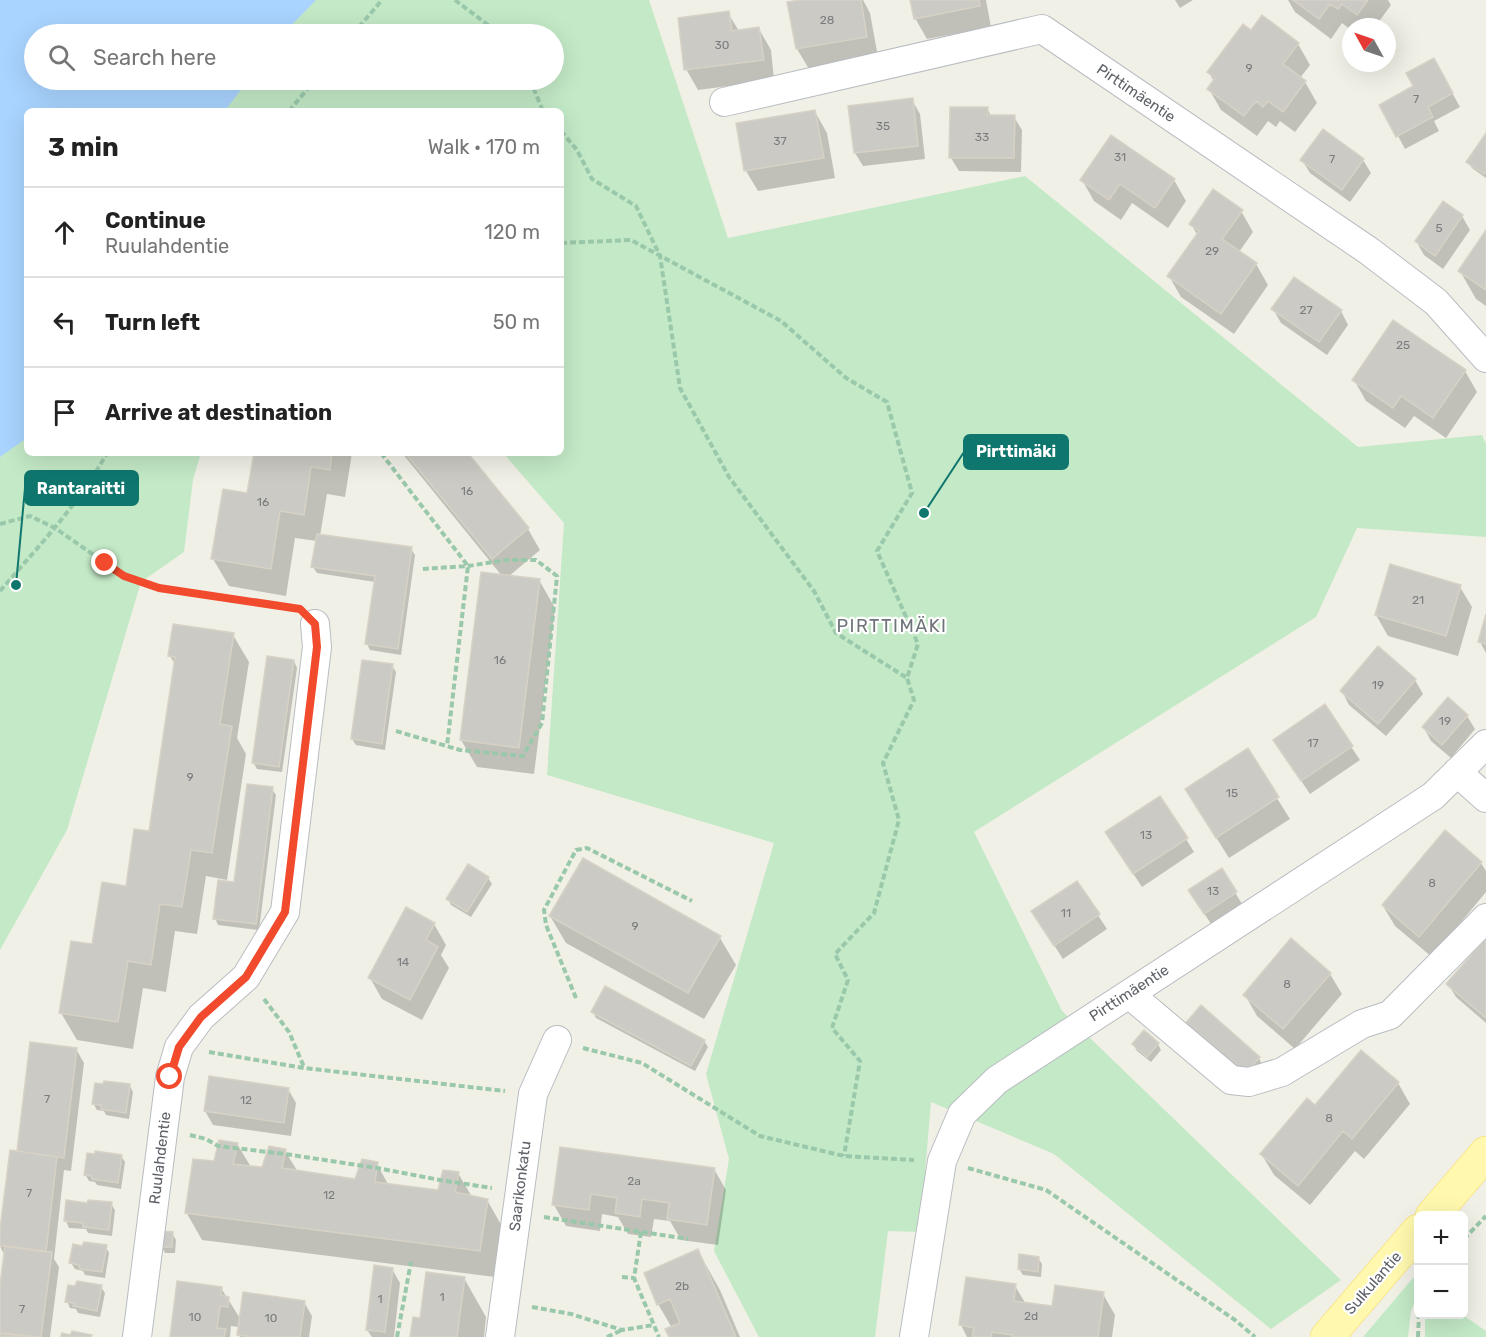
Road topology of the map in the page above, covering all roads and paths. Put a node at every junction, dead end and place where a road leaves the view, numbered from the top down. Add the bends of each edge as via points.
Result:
1 (382, 0) edge
2 (454, 0) edge
3 (362, 24) edge
4 (486, 24) edge
5 (307, 90) edge
6 (534, 90) edge
7 (724, 102) dead end
8 (292, 108) edge
9 (542, 108) edge
10 (564, 135) edge
11 (564, 243) edge
12 (660, 256) junction
13 (1486, 358) edge
14 (105, 456) edge
15 (383, 456) edge
16 (0, 524) edge
17 (55, 528) junction
18 (468, 566) junction
19 (422, 569) dead end
20 (0, 591) edge
21 (315, 624) joint
22 (907, 678) junction
23 (396, 731) dead end
24 (1486, 744) edge
25 (447, 746) junction
26 (1457, 772) junction
27 (1486, 798) edge
28 (692, 901) dead end
29 (1486, 918) edge
30 (246, 977) junction
31 (1129, 994) junction
32 (576, 998) dead end
33 (557, 1040) dead end
34 (179, 1047) junction
35 (304, 1068) junction
36 (532, 1094) junction
37 (163, 1130) junction
38 (1486, 1153) edge
39 (844, 1156) dead end
40 (518, 1202) junction
41 (1435, 1211) edge
42 (1486, 1216) edge
43 (641, 1232) junction
44 (1468, 1235) edge
45 (1414, 1237) edge
46 (688, 1239) dead end
47 (411, 1262) dead end
48 (622, 1277) dead end
49 (634, 1278) junction
50 (505, 1305) junction
51 (1419, 1319) edge
52 (654, 1324) junction
53 (622, 1330) junction
54 (1326, 1336) edge
55 (137, 1337) edge
56 (397, 1337) edge
57 (500, 1337) edge
58 (607, 1337) edge
59 (659, 1337) edge
60 (914, 1337) edge
61 (1418, 1337) edge

1 - 3 path
2 - 4 path
5 - 8 path
6 - 9 path
7 - 13 street, Pirttimäentie via 1042,29 1370,251 1436,302
10 - 12 path via 592,179 636,206
11 - 12 path via 632,240
12 - 22 path via 680,388 729,477 814,591 836,633
12 - 22 path via 781,321 846,378 887,402 912,493 877,551 918,644
14 - 17 path
15 - 18 path
16 - 17 path via 30,516
17 - 20 path
17 - 21 path via 124,576 159,588 300,609
18 - 19 path
18 - 25 path
18 - 25 path via 536,560 557,576 542,723 523,756
21 - 30 street, Ruulahdentie via 317,647 285,912
22 - 39 path via 914,700 883,763 899,820 874,913 835,954 848,980 832,1028 860,1061
23 - 25 path
24 - 26 street, Pirttimäentie
26 - 27 street
26 - 31 street, Pirttimäentie via 1433,796
28 - 32 path via 587,848 576,850 544,910 546,925
29 - 31 street via 1390,1015 1362,1024 1281,1072 1249,1082 1231,1080
30 - 34 street, Ruulahdentie via 201,1017
30 - 35 path via 289,1032
31 - 60 street, Pirttimäentie via 997,1080 962,1114 942,1161
33 - 36 street, Saarikonkatu
34 - 35 path
34 - 37 street, Ruulahdentie via 170,1077
35 - 36 path
36 - 40 street, Saarikonkatu
37 - 40 path via 206,1139 218,1146 440,1180
37 - 55 street, Ruulahdentie
38 - 41 main road
40 - 43 path
40 - 50 street, Saarikonkatu
42 - 44 path
43 - 46 path
43 - 49 path
45 - 54 main road, Sulkulantie
47 - 56 path
48 - 49 path
49 - 52 path
50 - 53 path via 571,1314
50 - 57 street, Saarikonkatu
51 - 61 path
52 - 53 path
52 - 59 path
53 - 58 path

